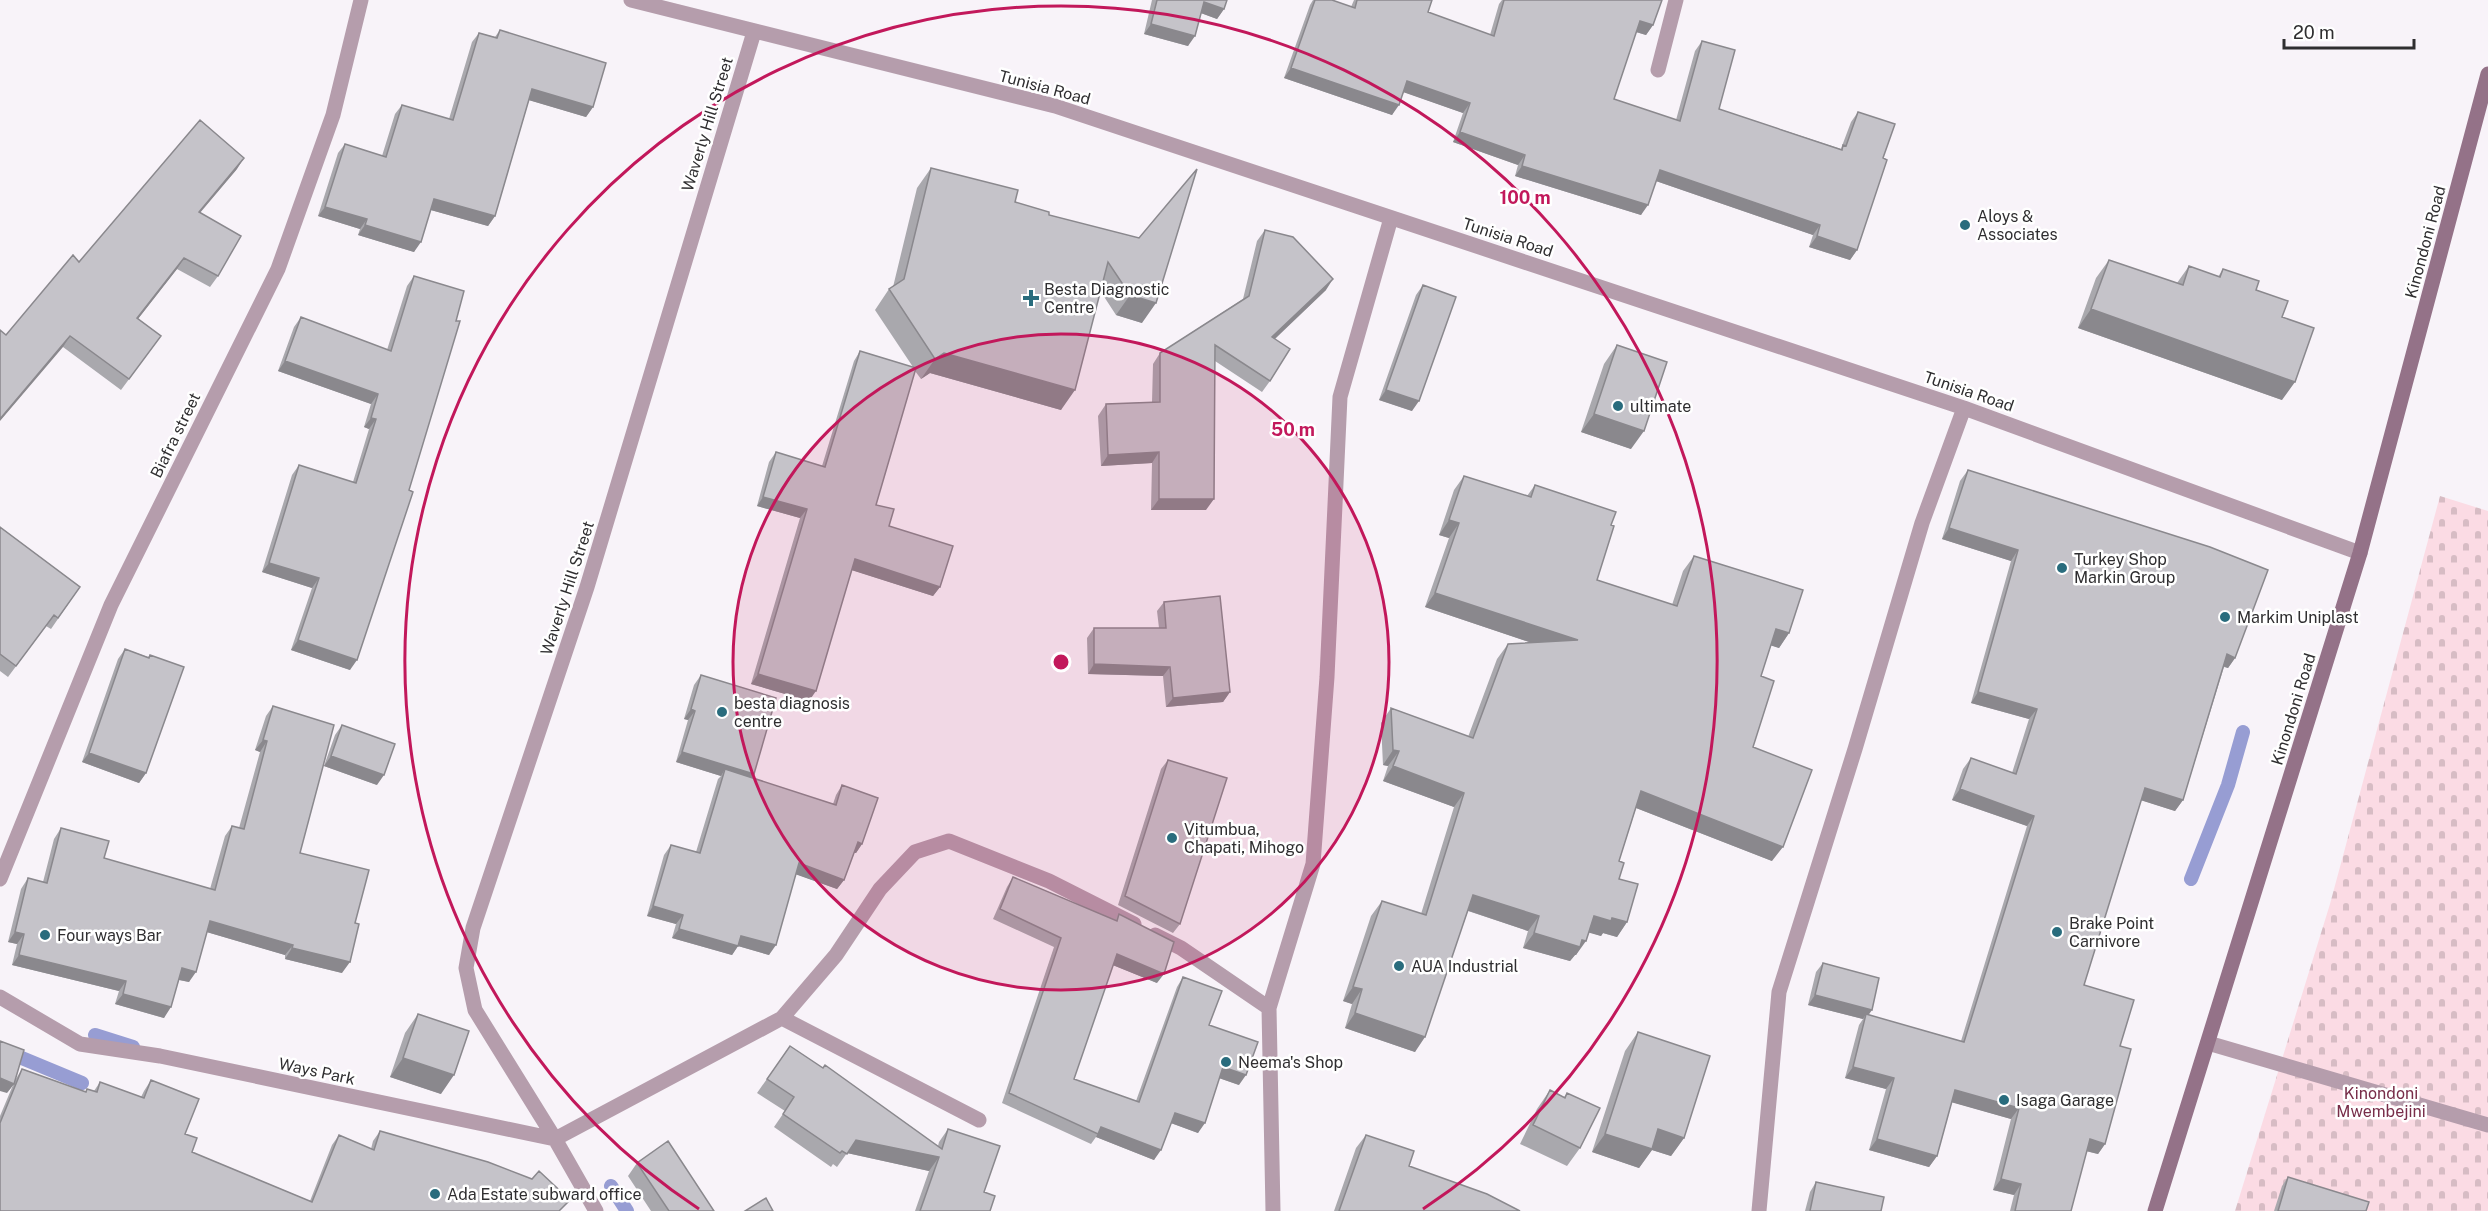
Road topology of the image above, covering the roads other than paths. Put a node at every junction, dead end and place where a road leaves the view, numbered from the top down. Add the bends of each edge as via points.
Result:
1 (361, 0) edge
2 (631, 0) edge
3 (1677, 0) edge
4 (754, 32) junction
5 (1658, 70) dead end
6 (2488, 74) edge
7 (1391, 218) junction
8 (1964, 408) junction
9 (2360, 553) junction
10 (0, 879) edge
11 (0, 997) edge
12 (1269, 1008) junction
13 (782, 1018) junction
14 (2208, 1043) junction
15 (979, 1120) dead end
16 (2488, 1125) edge
17 (555, 1139) junction
18 (596, 1211) edge
19 (1273, 1211) edge
20 (1759, 1211) edge
21 (2155, 1211) edge

1 - 10 street, Biafra street via 333,115 278,269 111,605
2 - 4 street, Tunisia Road
3 - 5 street
4 - 7 street, Tunisia Road via 1055,106
4 - 17 street, Waverly Hill Street via 587,587 473,928 466,968 475,1010
6 - 9 street, Kinondoni Road
7 - 8 street, Tunisia Road
7 - 12 street via 1340,397 1327,677 1313,864
8 - 9 street, Tunisia Road
8 - 20 street via 1922,523 1779,992
9 - 14 street, Kinondoni Road
11 - 17 street, Ways Park via 80,1044 160,1056
12 - 13 street via 1181,948 1049,881 949,841 915,852 880,889 836,955
12 - 19 street
13 - 15 street
13 - 17 street
14 - 16 street
14 - 21 street, Kinondoni Road
17 - 18 street

